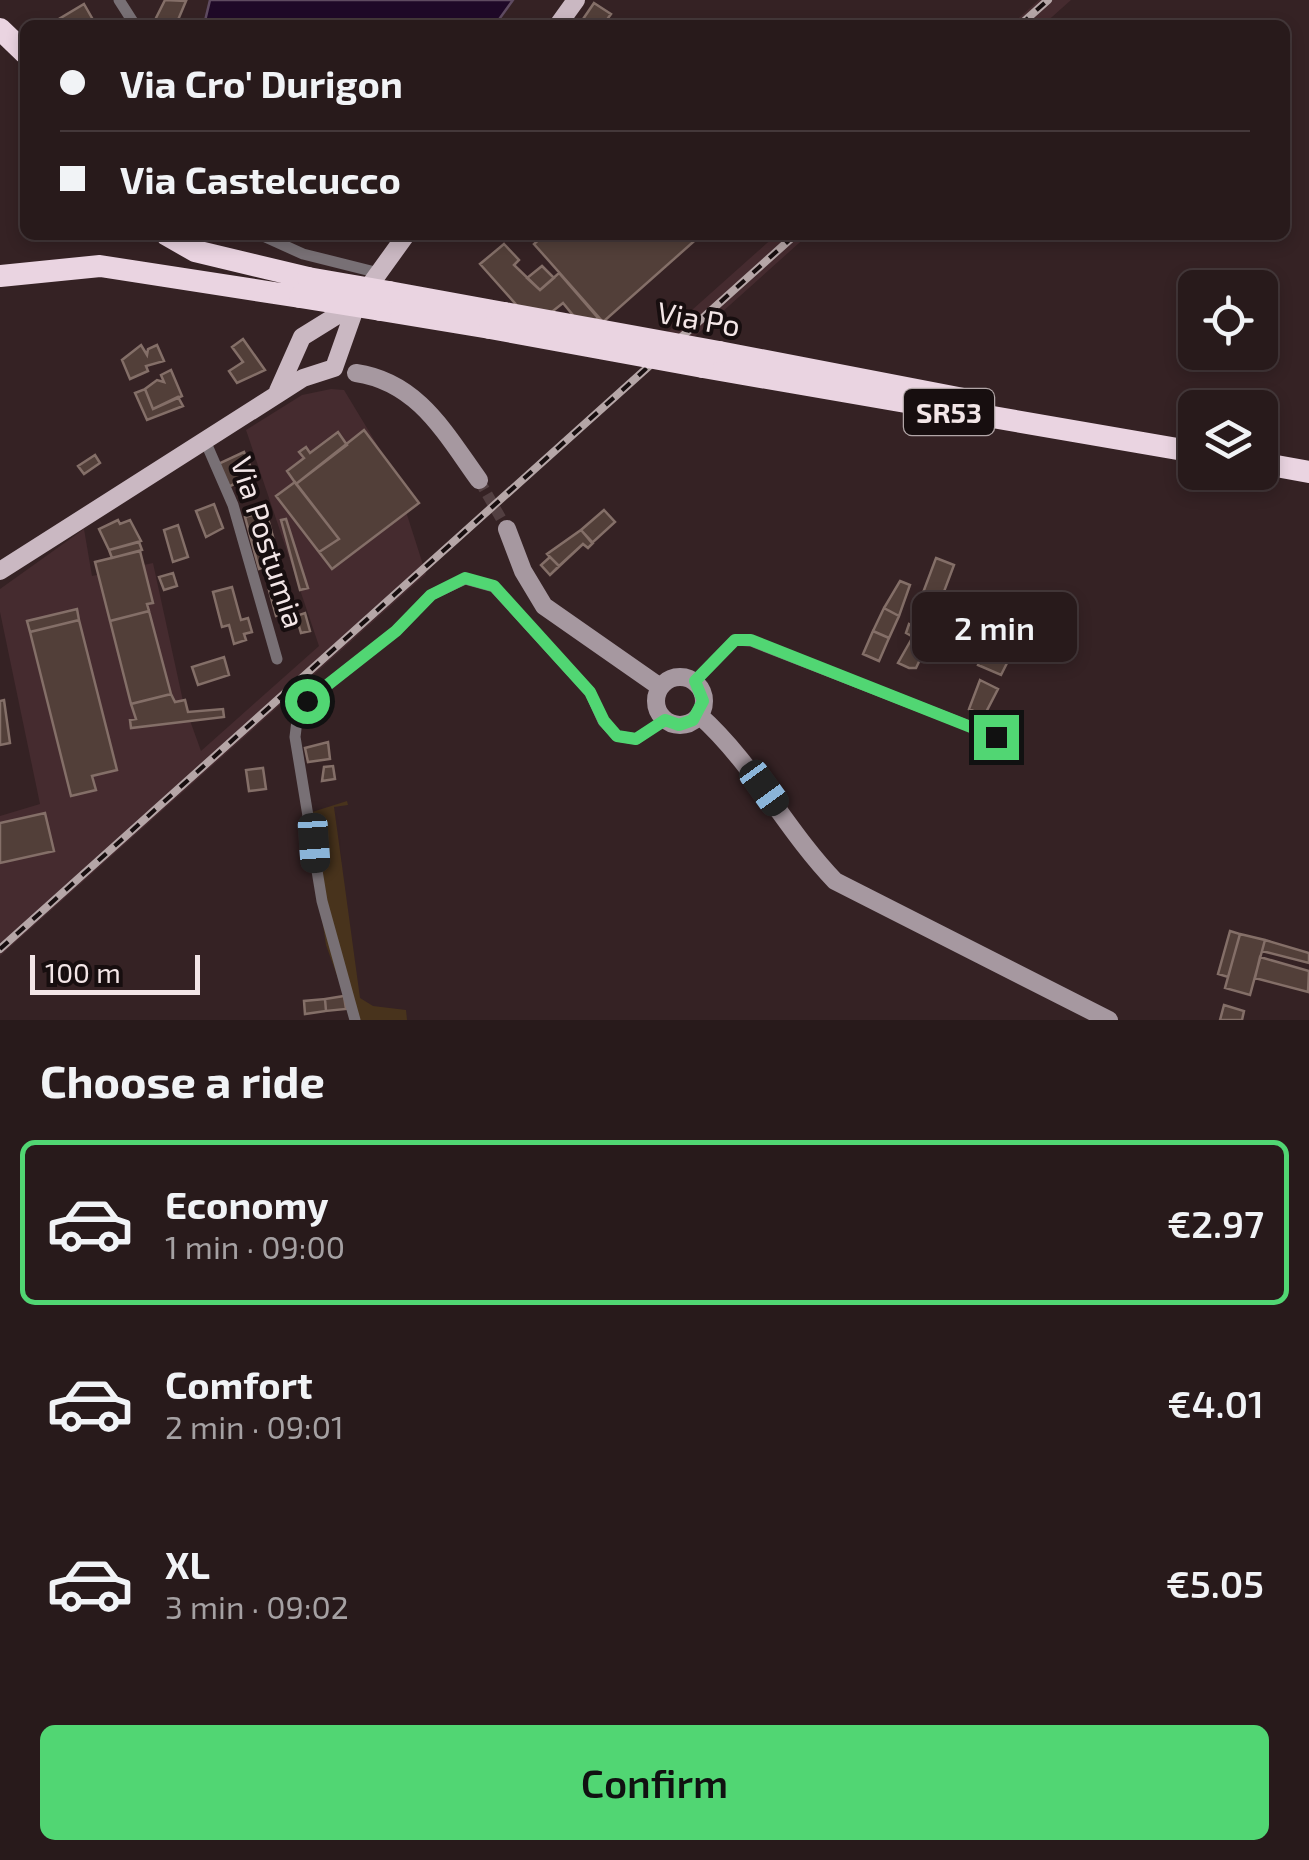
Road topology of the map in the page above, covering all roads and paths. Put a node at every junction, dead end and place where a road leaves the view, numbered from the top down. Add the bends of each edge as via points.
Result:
1 (0, 29) edge
2 (20, 48) edge
3 (176, 240) edge
4 (272, 240) edge
5 (404, 240) edge
6 (0, 276) edge
7 (304, 288) junction
8 (383, 292) junction
9 (356, 303) junction
10 (314, 330) junction
11 (296, 350) junction
12 (340, 350) junction
13 (711, 359) junction
14 (322, 373) junction
15 (356, 373) junction
16 (267, 404) junction
17 (1178, 433) edge
18 (206, 443) junction
19 (1178, 449) edge
20 (1278, 451) edge
21 (1309, 456) edge
22 (1278, 466) edge
23 (1309, 472) edge
24 (479, 480) tunnel mouth
25 (507, 529) tunnel mouth
26 (0, 571) edge
27 (278, 659) dead end
28 (695, 681) junction
29 (660, 687) junction
30 (699, 715) junction
31 (665, 720) junction
32 (996, 737) dead end
33 (355, 1020) edge
34 (1109, 1020) edge

1 - 2 highway
3 - 7 highway, Via Po / SR53
4 - 8 street
5 - 8 main road
6 - 7 highway, Via Po / SR53 via 100,266
7 - 8 highway, Via Po / SR53, bridge
8 - 9 main road
8 - 13 highway, Via Po / SR53, bridge
9 - 10 main road
9 - 12 main road
10 - 11 main road
10 - 12 main road via 328,331
11 - 14 main road via 299,364
11 - 16 main road
12 - 14 main road
12 - 15 street
13 - 17 highway, Via Po / SR53
13 - 19 highway, Via Po / SR53
14 - 15 street
14 - 16 main road, Via Postumia
15 - 24 street via 407,390
16 - 18 main road, Via Postumia
18 - 26 main road, Via Postumia
18 - 27 street, Via Postumia via 233,504
20 - 21 highway
22 - 23 highway
25 - 29 street via 544,606
28 - 29 street via 678,678
28 - 30 street via 703,701
28 - 32 street via 735,640 751,640
29 - 31 street via 656,707
30 - 31 street via 679,725
30 - 34 street via 741,757 835,881
31 - 33 street via 636,739 617,736 590,692 494,586 465,578 431,595 307,701 298,712 295,738 322,901

